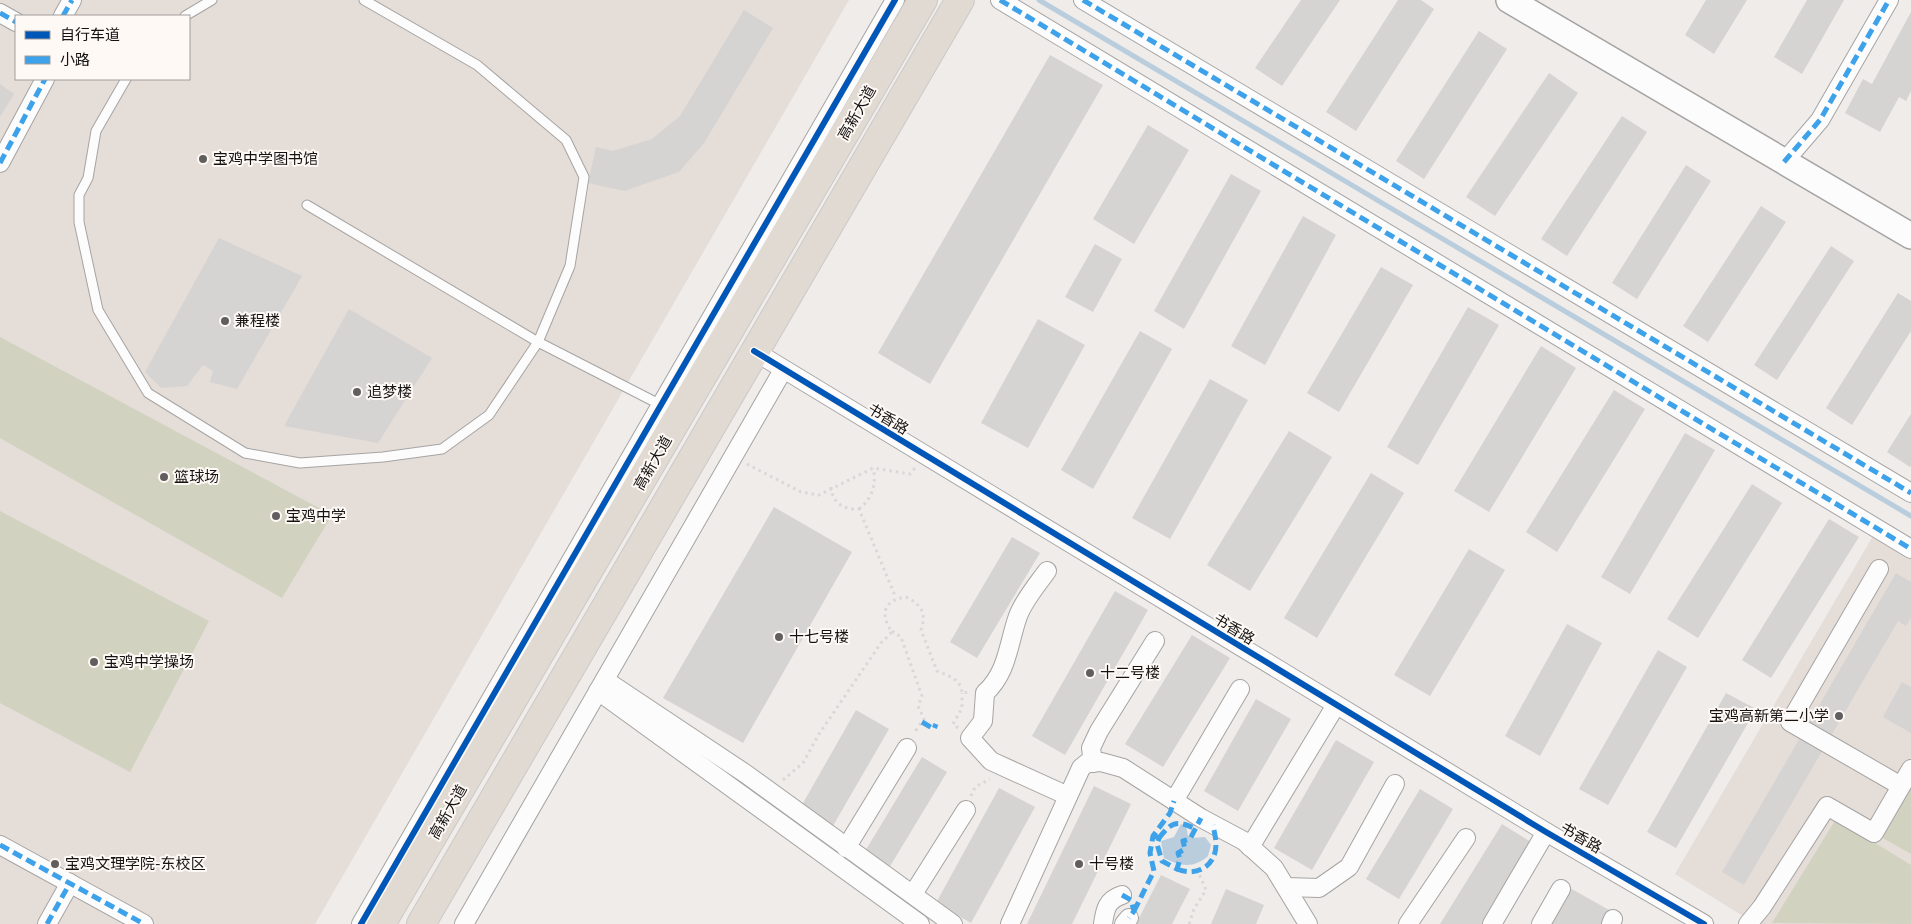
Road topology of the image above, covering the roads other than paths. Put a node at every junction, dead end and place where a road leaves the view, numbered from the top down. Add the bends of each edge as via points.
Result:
1 (72, 0) edge
2 (212, 0) edge
3 (364, 0) edge
4 (895, 0) edge
5 (923, 0) edge
6 (960, 0) edge
7 (1000, 0) edge
8 (1083, 0) edge
9 (1509, 0) edge
10 (1889, 0) edge
11 (0, 13) edge
12 (64, 15) edge
13 (187, 15) edge
14 (15, 21) edge
15 (44, 80) edge
16 (125, 80) edge
17 (1784, 162) junction
18 (0, 163) edge
19 (307, 205) dead end
20 (1911, 236) edge
21 (538, 342) junction
22 (754, 351) junction
23 (783, 370) junction
24 (672, 409) junction
25 (1911, 493) edge
26 (1911, 549) edge
27 (1879, 569) dead end
28 (1047, 570) dead end
29 (1155, 641) dead end
30 (602, 685) junction
31 (1240, 689) dead end
32 (1336, 705) junction
33 (907, 748) road end
34 (1093, 762) junction
35 (1911, 769) edge
36 (1395, 784) dead end
37 (1901, 786) junction
38 (1068, 796) junction
39 (1174, 801) junction
40 (966, 810) road end
41 (1546, 832) junction
42 (1466, 838) dead end
43 (0, 845) edge
44 (1250, 847) junction
45 (846, 848) junction
46 (70, 883) junction
47 (1286, 887) junction
48 (1560, 889) dead end
49 (913, 894) junction
50 (1122, 895) dead end
51 (1105, 922) edge
52 (47, 924) edge
53 (144, 924) edge
54 (361, 924) edge
55 (382, 924) edge
56 (421, 924) edge
57 (464, 924) edge
58 (920, 924) edge
59 (953, 924) edge
60 (1010, 924) edge
61 (1308, 924) edge
62 (1408, 924) edge
63 (1492, 924) edge
64 (1541, 924) edge
65 (1704, 924) edge
66 (1748, 924) edge

1 - 12 street
2 - 13 lane
3 - 21 lane via 477,65 566,140 584,177 570,266
4 - 24 street
5 - 24 highway, 高新大道
6 - 22 highway, 高新大道
7 - 26 street
8 - 25 street
9 - 17 main road
10 - 17 street via 1820,120
11 - 14 street
15 - 18 street
16 - 21 lane via 96,131 88,178 79,195 79,222 98,310 148,392 245,453 300,463 383,457 442,449 489,415
17 - 20 main road
19 - 21 lane
21 - 24 lane
22 - 23 street, 书香路
22 - 56 highway, 高新大道
23 - 30 street
23 - 32 street, 书香路
24 - 54 street
24 - 55 highway, 高新大道
27 - 37 street via 1790,722
28 - 38 street via 1019,614 1005,665 996,684 985,694 983,721 971,738 991,761
29 - 34 street via 1099,731 1091,748
30 - 45 street via 746,774
30 - 57 street
30 - 58 street
31 - 39 street
32 - 41 street, 书香路
32 - 44 street
33 - 45 street
34 - 38 street via 1081,768
34 - 39 street via 1123,768
35 - 37 street
36 - 47 street via 1349,867 1319,888
37 - 66 street via 1874,833 1827,806
38 - 60 street
39 - 44 street
40 - 49 street
41 - 63 street
41 - 65 street, 书香路
42 - 62 street
43 - 46 street
44 - 47 street via 1274,868
45 - 49 street
46 - 52 street
46 - 53 street
47 - 61 street
48 - 64 street
49 - 59 street
50 - 51 street via 1111,899

